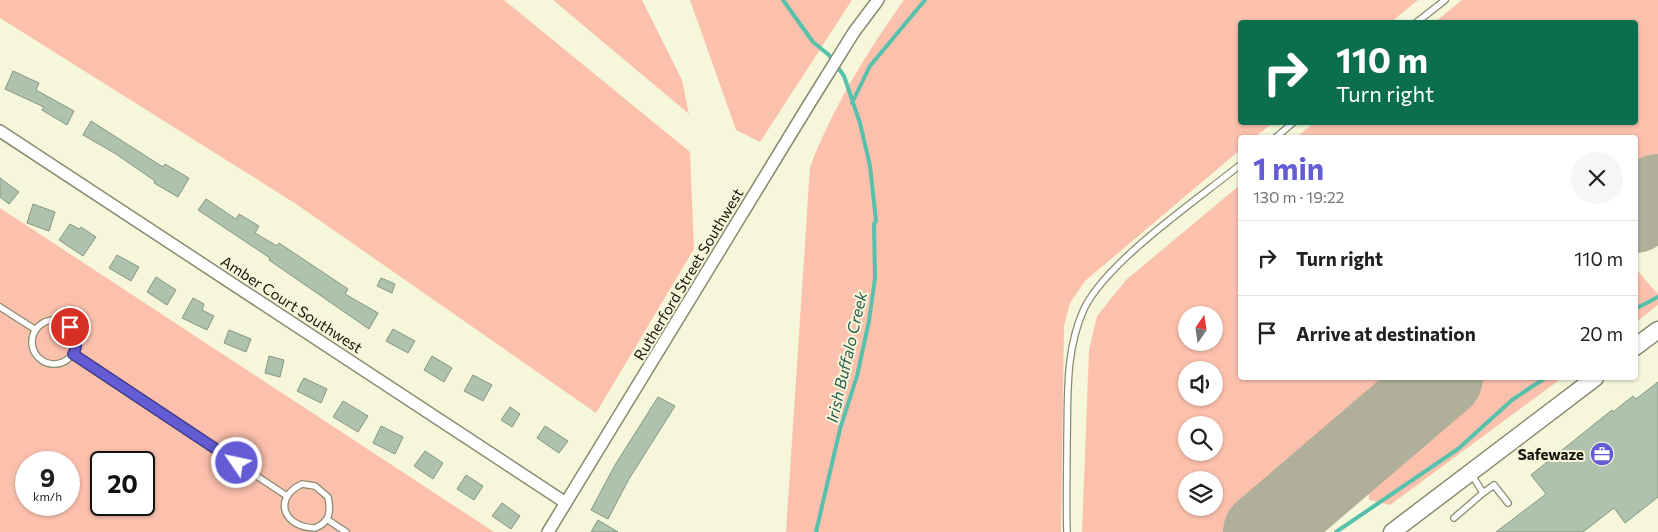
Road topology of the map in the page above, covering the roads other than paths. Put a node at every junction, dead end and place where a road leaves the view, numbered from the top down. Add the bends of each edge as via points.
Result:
1 (878, 0) edge
2 (1445, 0) edge
3 (1420, 20) edge
4 (1290, 125) edge
5 (0, 130) edge
6 (1279, 135) edge
7 (1238, 167) edge
8 (0, 307) edge
9 (36, 330) junction
10 (1658, 330) edge
11 (1638, 345) edge
12 (73, 354) junction
13 (1592, 380) edge
14 (1470, 473) junction
15 (1483, 493) junction
16 (287, 496) junction
17 (566, 503) junction
18 (1508, 503) dead end
19 (1454, 518) dead end
20 (328, 520) junction
21 (1400, 530) edge
22 (346, 532) edge
23 (548, 532) edge
24 (1067, 532) edge

1 - 17 street, Rutherford Street Southwest via 810,101
2 - 3 lane
4 - 6 lane
5 - 17 street, Amber Court Southwest
7 - 24 lane via 1126,258 1084,309 1073,340 1068,378
8 - 9 lane
9 - 12 lane via 33,346 43,361 62,362
9 - 12 lane via 49,322 70,327 77,344
10 - 11 street
12 - 16 lane
13 - 14 street
14 - 15 lane
14 - 21 street
15 - 18 lane via 1494,485
15 - 19 lane
16 - 20 lane via 284,504 294,524 316,528
16 - 20 lane via 290,490 302,484 322,489 329,503
17 - 23 street, Rutherford Street Southwest
20 - 22 lane

